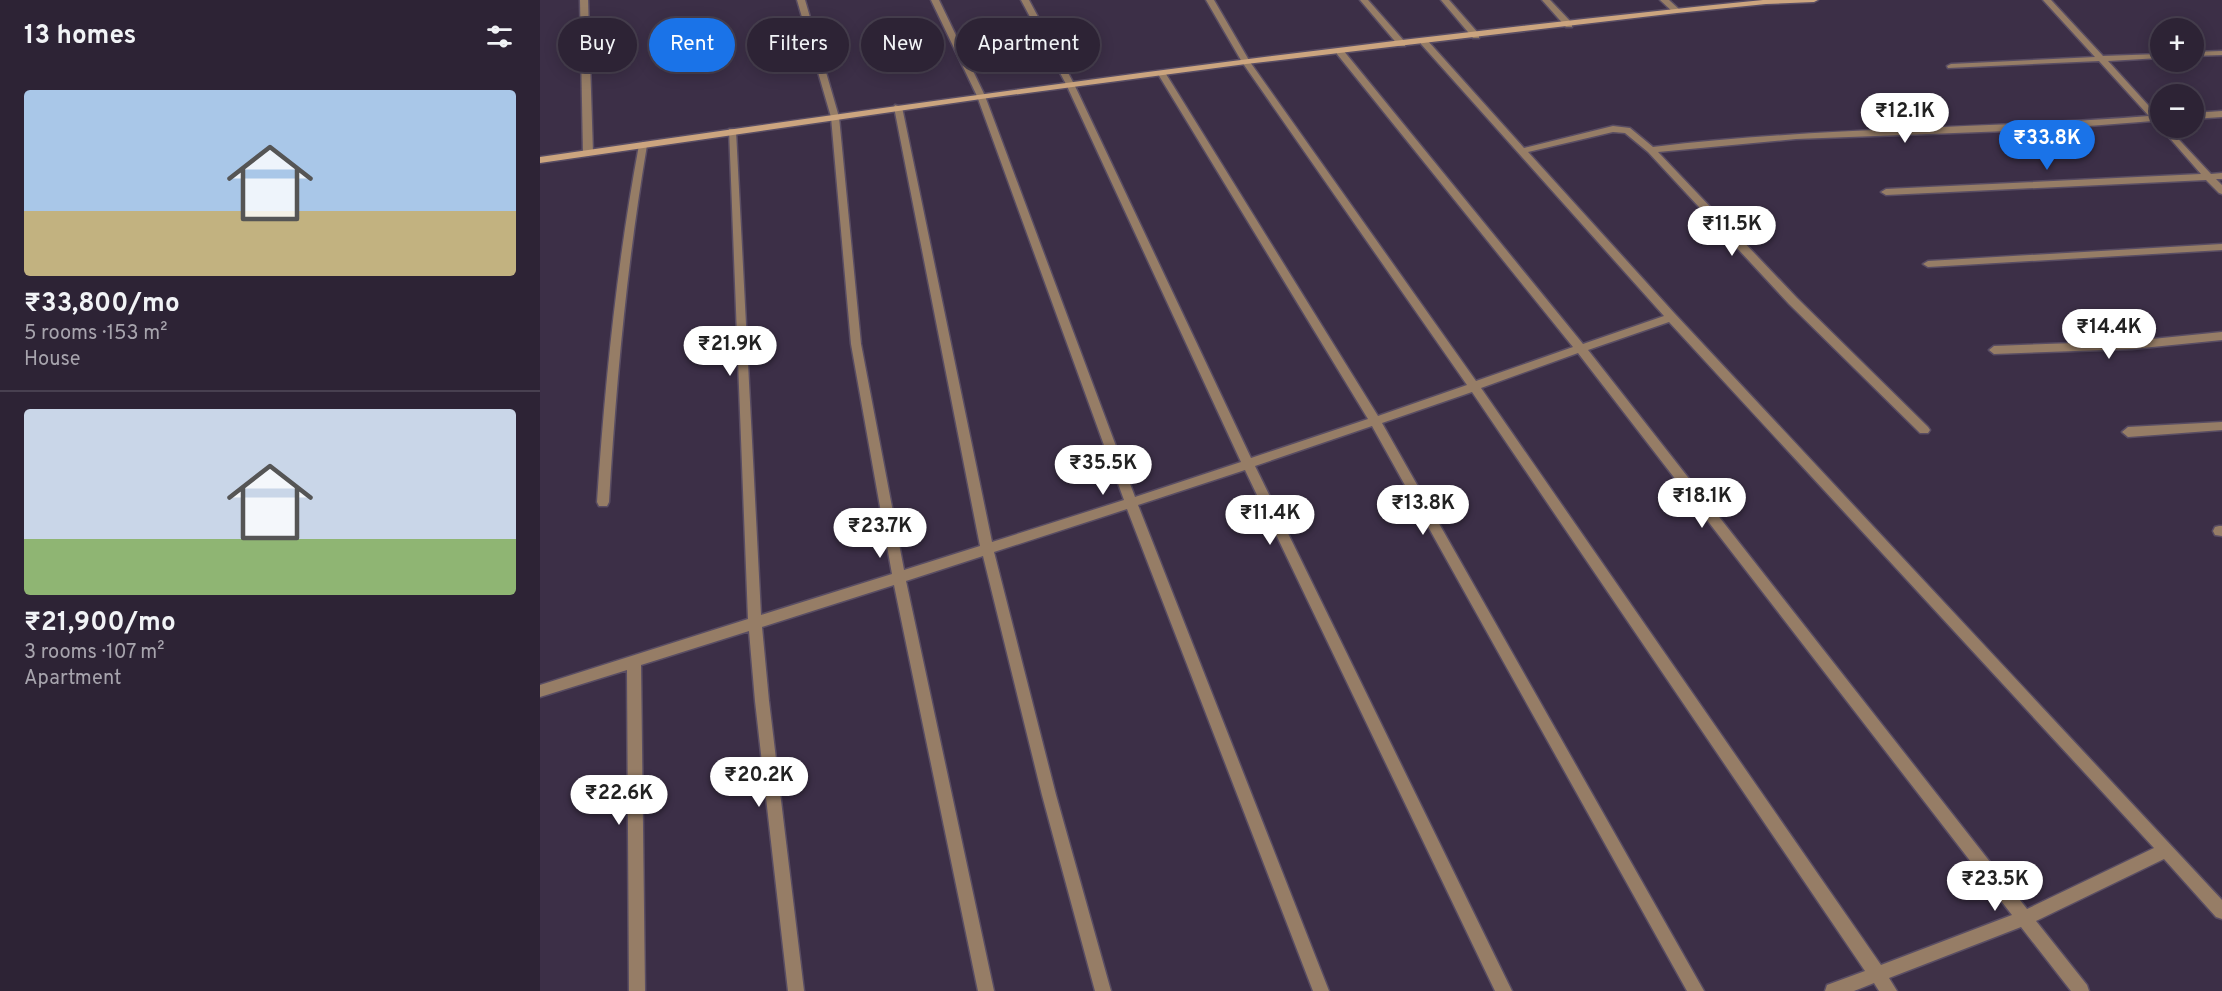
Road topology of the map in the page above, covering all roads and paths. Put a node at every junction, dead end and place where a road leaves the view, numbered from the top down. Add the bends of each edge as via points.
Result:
1 (584, 0) edge
2 (801, 0) edge
3 (935, 0) edge
4 (1025, 0) edge
5 (1210, 0) edge
6 (1364, 0) edge
7 (1445, 0) edge
8 (1546, 0) edge
9 (1664, 0) edge
10 (1814, 0) edge
11 (2047, 0) edge
12 (1765, 1) edge
13 (1677, 11) junction
14 (1569, 25) junction
15 (1476, 36) junction
16 (1424, 42) junction
17 (1402, 44) junction
18 (1340, 52) junction
19 (2222, 53) edge
20 (2204, 54) edge
21 (2150, 57) edge
22 (2103, 59) junction
23 (1246, 62) junction
24 (1951, 66) dead end
25 (1162, 74) junction
26 (1071, 84) junction
27 (981, 96) junction
28 (898, 107) junction
29 (2150, 110) edge
30 (2222, 114) edge
31 (2204, 115) edge
32 (835, 117) junction
33 (2150, 121) edge
34 (732, 131) junction
35 (2173, 138) edge
36 (643, 145) junction
37 (1651, 150) junction
38 (1522, 151) junction
39 (588, 153) junction
40 (540, 160) edge
41 (2222, 176) edge
42 (2209, 177) junction
43 (2222, 191) edge
44 (1886, 192) dead end
45 (2222, 247) edge
46 (1928, 264) dead end
47 (1671, 317) junction
48 (2222, 336) edge
49 (1580, 348) junction
50 (1994, 350) dead end
51 (1473, 386) junction
52 (1376, 421) junction
53 (2222, 426) edge
54 (1924, 430) dead end
55 (2128, 432) dead end
56 (1248, 464) junction
57 (603, 502) dead end
58 (1131, 503) junction
59 (987, 548) junction
60 (899, 579) junction
61 (756, 622) junction
62 (634, 661) junction
63 (540, 691) edge
64 (2165, 851) junction
65 (2222, 911) edge
66 (2025, 918) junction
67 (1877, 974) junction
68 (637, 991) edge
69 (796, 991) edge
70 (986, 991) edge
71 (1103, 991) edge
72 (1321, 991) edge
73 (1504, 991) edge
74 (1696, 991) edge
75 (1833, 991) edge
76 (1888, 991) edge
77 (2081, 991) edge

1 - 39 street
2 - 32 street
3 - 27 street
4 - 26 street
5 - 23 street
6 - 17 street
7 - 15 street
8 - 14 street
9 - 13 street
10 - 12 street
11 - 22 street
12 - 13 street
13 - 14 street
14 - 15 street
15 - 16 street
16 - 17 street
16 - 38 street
17 - 18 street
18 - 23 street
18 - 49 street
19 - 20 street
21 - 22 street
22 - 24 street
22 - 29 street
23 - 25 street
23 - 51 street
25 - 26 street
25 - 52 street
26 - 27 street
26 - 56 street
27 - 28 street
27 - 58 street
28 - 32 street
28 - 59 street
30 - 31 street
32 - 34 street
32 - 60 street via 856,344
33 - 37 street via 1786,136
34 - 36 street
34 - 61 street
35 - 42 street
36 - 39 street
36 - 57 street via 622,269
37 - 38 street via 1628,130 1621,129
37 - 54 street via 1793,301
38 - 47 street
39 - 40 street
41 - 42 street
42 - 43 street
42 - 44 street
45 - 46 street
47 - 49 street
47 - 64 street
48 - 50 street via 2132,345
49 - 51 street
49 - 66 street
51 - 52 street
51 - 67 street
52 - 56 street
52 - 74 street
53 - 55 street
56 - 58 street
56 - 73 street
58 - 59 street
58 - 72 street
59 - 60 street
59 - 71 street
60 - 61 street
60 - 70 street
61 - 62 street
61 - 69 street
62 - 63 street
62 - 68 street
64 - 65 street
64 - 66 street
66 - 67 street
66 - 77 street
67 - 75 street
67 - 76 street

